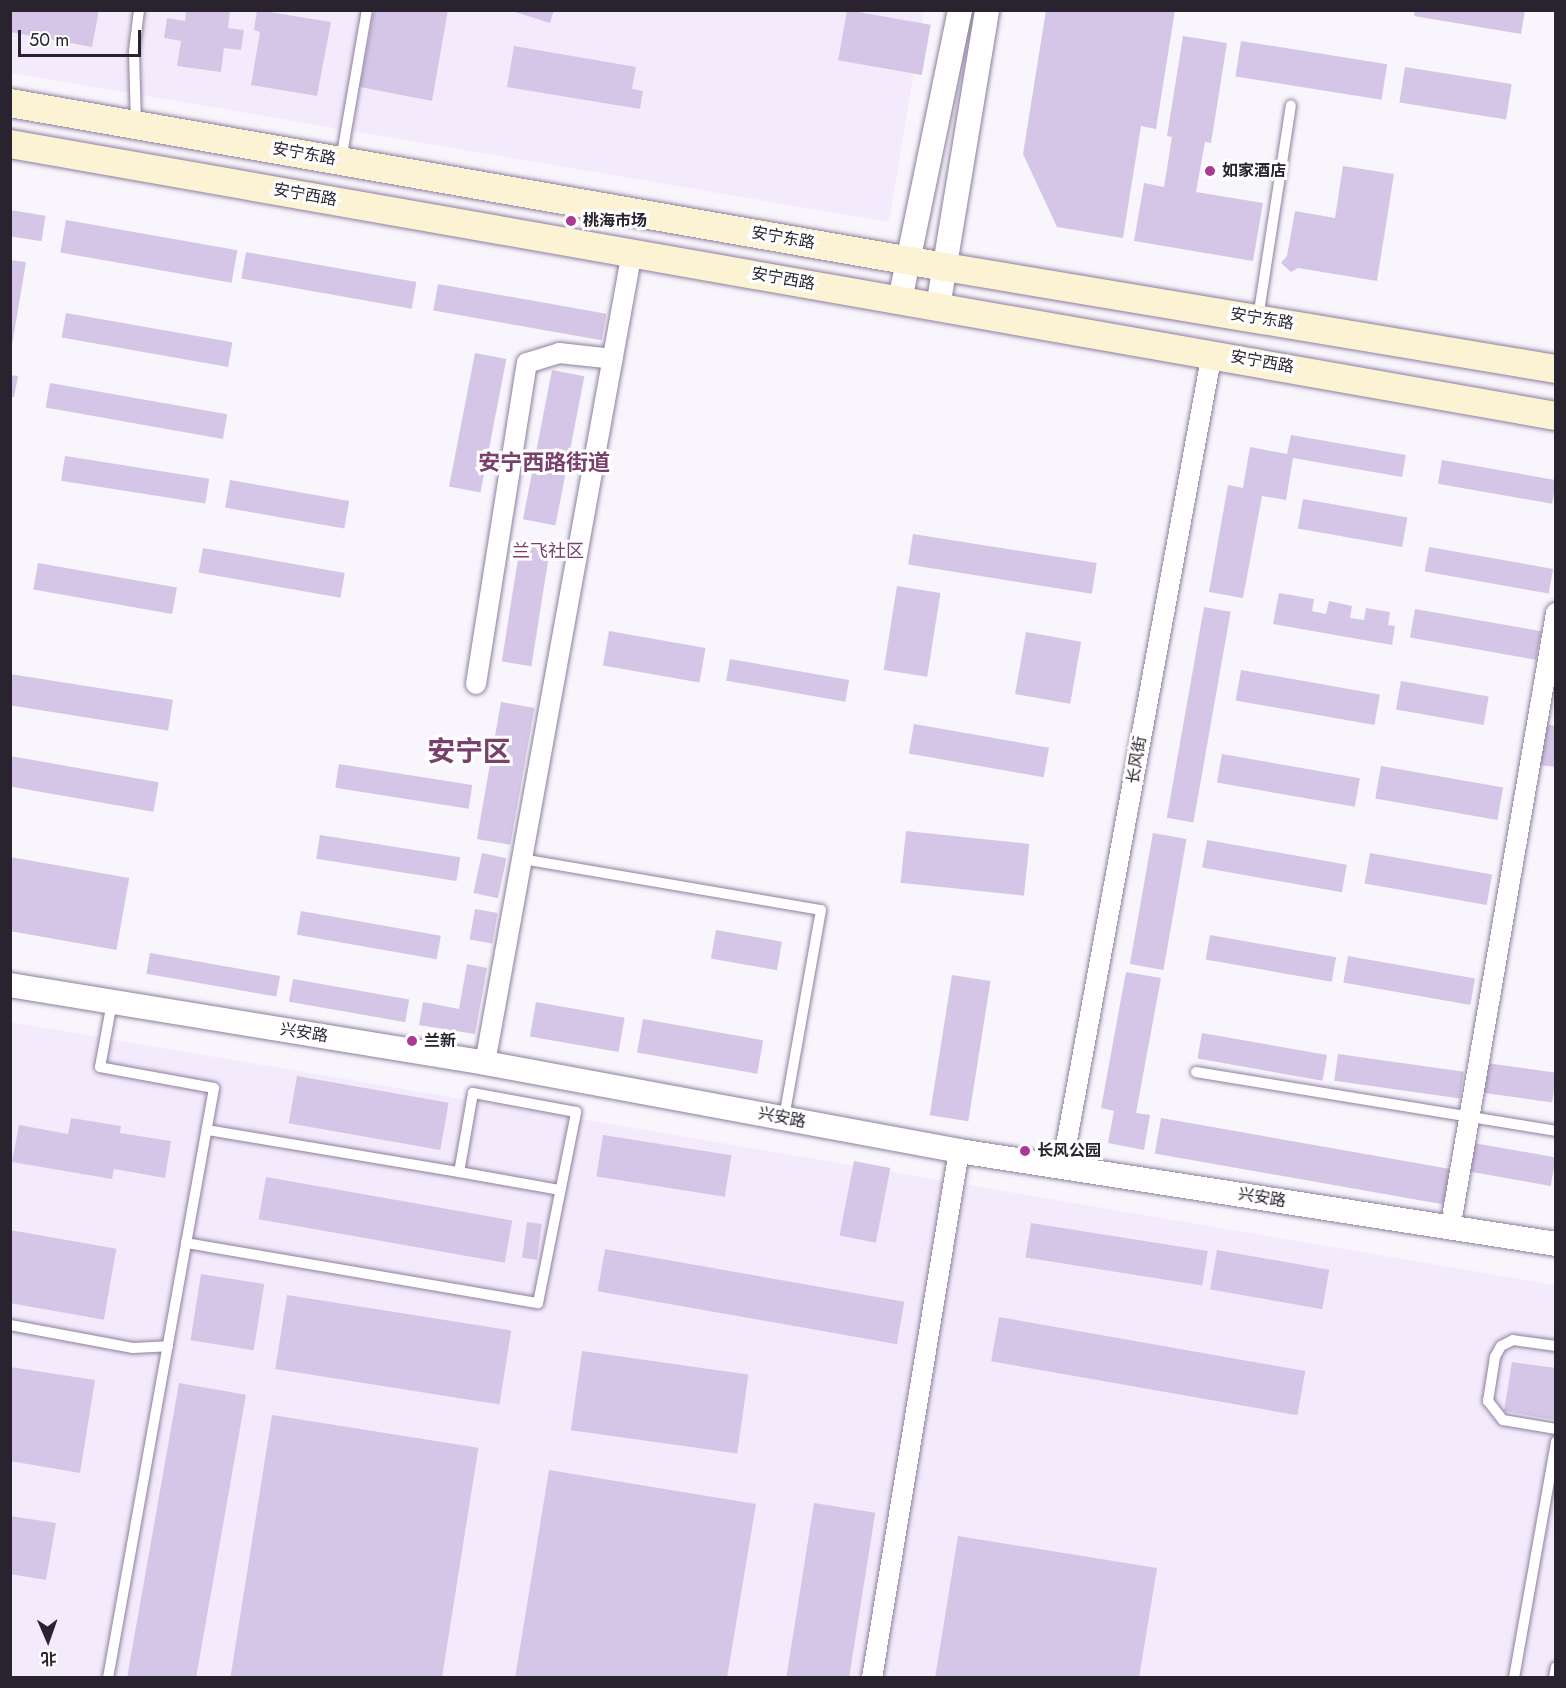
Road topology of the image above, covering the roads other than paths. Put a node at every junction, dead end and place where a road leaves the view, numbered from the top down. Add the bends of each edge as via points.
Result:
1 (140, 10) edge
2 (367, 10) edge
3 (960, 10) edge
4 (987, 10) edge
5 (10, 103) edge
6 (1291, 105) dead end
7 (136, 125) junction
8 (10, 144) edge
9 (341, 160) junction
10 (837, 248) junction
11 (633, 252) junction
12 (910, 261) junction
13 (945, 267) junction
14 (1032, 281) junction
15 (829, 287) junction
16 (900, 300) junction
17 (938, 307) junction
18 (1258, 318) junction
19 (1022, 321) junction
20 (1212, 353) junction
21 (613, 359) junction
22 (1556, 369) edge
23 (1556, 416) edge
24 (1556, 613) edge
25 (476, 684) dead end
26 (522, 860) junction
27 (10, 985) edge
28 (112, 1002) junction
29 (485, 1063) junction
30 (1196, 1072) dead end
31 (1470, 1116) junction
32 (784, 1119) junction
33 (207, 1130) junction
34 (1556, 1131) edge
35 (959, 1151) junction
36 (1062, 1167) junction
37 (459, 1172) junction
38 (560, 1190) junction
39 (1453, 1212) dead end
40 (186, 1243) junction
41 (1556, 1244) edge
42 (10, 1325) edge
43 (168, 1346) junction
44 (1556, 1346) edge
45 (1556, 1429) edge
46 (1556, 1442) edge
47 (1556, 1667) edge
48 (108, 1677) edge
49 (872, 1677) edge
50 (1514, 1677) edge
51 (1554, 1677) edge

1 - 7 lane via 134,51
2 - 9 lane
3 - 12 street
4 - 13 street
5 - 7 main road, 安宁东路
6 - 18 lane
7 - 9 main road, 安宁东路
8 - 11 main road, 安宁西路
9 - 10 main road, 安宁东路
10 - 12 main road, 安宁东路
10 - 15 main road via 841,264
11 - 15 main road, 安宁西路
11 - 21 street
12 - 13 main road, 安宁东路
12 - 16 street
13 - 14 main road, 安宁东路
13 - 17 street
14 - 18 main road, 安宁东路
14 - 19 main road via 1020,287 1013,299 1015,312
15 - 16 main road, 安宁西路
16 - 17 main road, 安宁西路
17 - 19 main road, 安宁西路
18 - 22 main road, 安宁东路
19 - 20 main road, 安宁西路
20 - 23 main road, 安宁西路
20 - 36 street, 长风街
21 - 25 street via 559,352 527,363
21 - 26 street
24 - 31 street
26 - 29 street
26 - 32 lane via 821,910
27 - 28 street, 兴安路
28 - 29 street, 兴安路
28 - 33 lane via 100,1068 214,1088
29 - 32 street, 兴安路
30 - 31 lane
31 - 34 lane
31 - 39 street
32 - 35 street, 兴安路
33 - 37 lane
33 - 40 lane
35 - 36 street, 兴安路
35 - 49 street
36 - 41 street, 兴安路
37 - 38 lane
37 - 38 lane via 473,1093 576,1112
38 - 40 lane via 538,1303
40 - 43 lane
42 - 43 lane via 133,1348
43 - 48 lane
44 - 45 lane via 1514,1341 1502,1346 1495,1357 1488,1401 1503,1420
46 - 50 lane
47 - 51 lane

